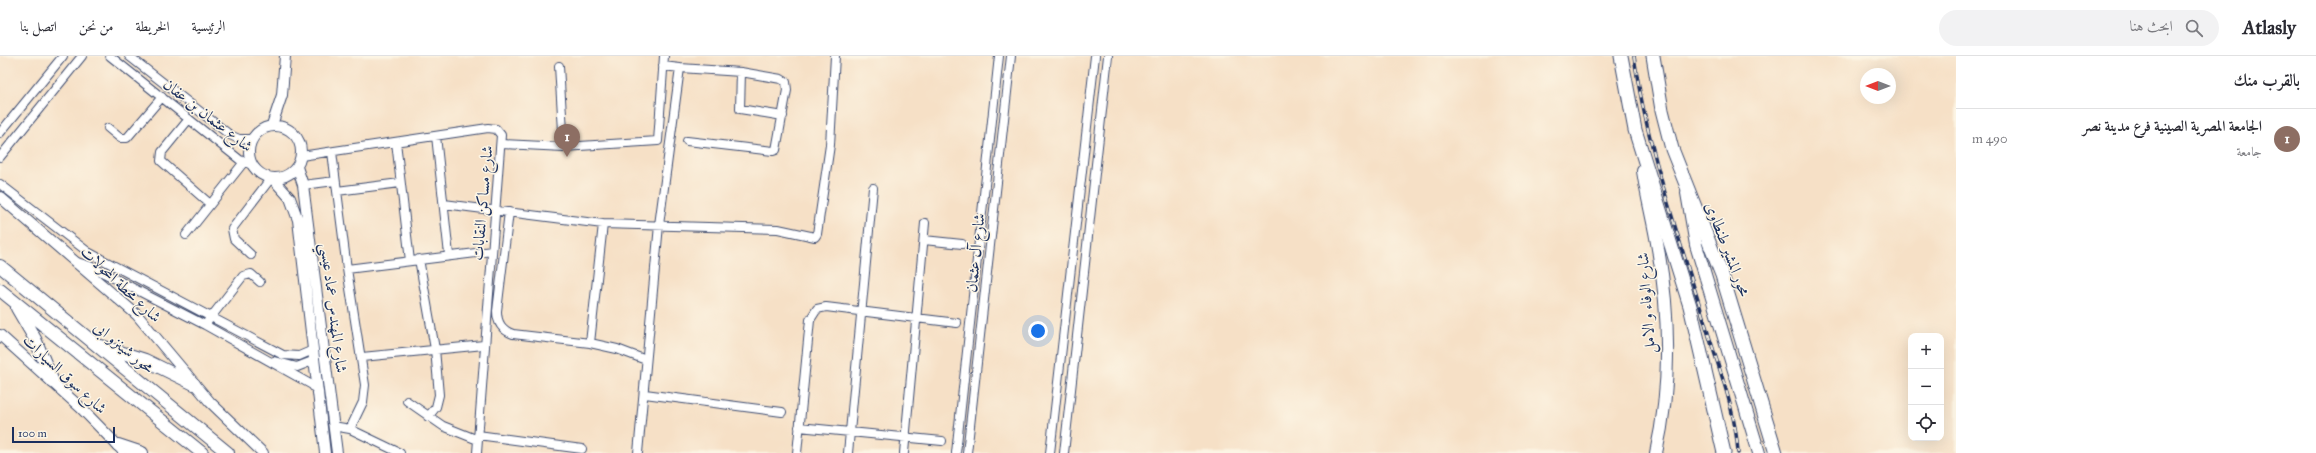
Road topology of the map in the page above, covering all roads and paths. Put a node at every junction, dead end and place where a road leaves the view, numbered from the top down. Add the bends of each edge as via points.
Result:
1 (63, 56) edge
2 (82, 56) edge
3 (110, 56) edge
4 (129, 56) edge
5 (285, 56) edge
6 (290, 56) edge
7 (664, 56) edge
8 (835, 56) edge
9 (999, 56) edge
10 (1010, 56) edge
11 (1095, 56) edge
12 (1108, 56) edge
13 (1621, 56) edge
14 (1653, 56) edge
15 (558, 66) dead end
16 (664, 66) junction
17 (680, 68) junction
18 (741, 72) junction
19 (162, 97) junction
20 (783, 116) junction
21 (189, 119) junction
22 (1088, 120) junction
23 (1101, 122) junction
24 (277, 125) junction
25 (108, 128) dead end
26 (0, 133) edge
27 (436, 136) junction
28 (252, 139) junction
29 (687, 141) dead end
30 (396, 142) junction
31 (501, 144) junction
32 (564, 148) junction
33 (1641, 150) junction
34 (332, 152) junction
35 (301, 156) junction
36 (0, 157) edge
37 (248, 164) junction
38 (297, 167) junction
39 (272, 178) junction
40 (336, 181) junction
41 (400, 183) junction
42 (0, 184) edge
43 (303, 185) junction
44 (873, 188) dead end
45 (1686, 188) junction
46 (337, 191) junction
47 (0, 197) edge
48 (210, 204) junction
49 (444, 204) junction
50 (497, 210) junction
51 (509, 212) junction
52 (925, 223) dead end
53 (603, 224) junction
54 (659, 225) junction
55 (186, 235) dead end
56 (924, 240) junction
57 (962, 244) dead end
58 (492, 251) junction
59 (251, 255) dead end
60 (449, 255) junction
61 (419, 259) junction
62 (410, 261) junction
63 (77, 262) junction
64 (0, 266) edge
65 (347, 269) junction
66 (260, 282) dead end
67 (0, 290) edge
68 (11, 299) junction
69 (861, 312) junction
70 (211, 317) junction
71 (917, 318) junction
72 (957, 323) dead end
73 (206, 325) junction
74 (0, 335) edge
75 (590, 343) junction
76 (97, 345) junction
77 (484, 345) junction
78 (435, 349) junction
79 (314, 355) junction
80 (362, 357) junction
81 (646, 360) junction
82 (270, 361) junction
83 (53, 382) junction
84 (194, 384) junction
85 (645, 394) junction
86 (319, 395) junction
87 (407, 401) dead end
88 (782, 412) dead end
89 (428, 416) junction
90 (333, 426) junction
91 (799, 427) junction
92 (350, 429) junction
93 (850, 432) junction
94 (478, 437) junction
95 (906, 437) junction
96 (942, 441) dead end
97 (122, 449) edge
98 (582, 449) dead end
99 (142, 453) edge
100 (202, 453) edge
101 (228, 453) edge
102 (263, 453) edge
103 (324, 453) edge
104 (337, 453) edge
105 (400, 453) edge
106 (477, 453) edge
107 (638, 453) edge
108 (797, 453) edge
109 (848, 453) edge
110 (904, 453) edge
111 (956, 453) edge
112 (967, 453) edge
113 (1050, 453) edge
114 (1064, 453) edge
115 (1656, 453) edge
116 (1724, 453) edge
117 (1759, 453) edge
118 (1776, 453) edge

1 - 26 street
2 - 36 street
3 - 19 street, شارع عثمان بن عفان
4 - 28 street, شارع عثمان بن عفان via 230,135 239,139
5 - 24 street
6 - 24 street via 289,86
7 - 16 street
8 - 54 street via 829,151 816,235 811,238 795,232 778,230
9 - 111 street, شارع آل عثمان
10 - 112 street, شارع آل عثمان
11 - 22 street
12 - 23 street
13 - 33 highway via 1630,110
14 - 45 highway, محور المشير طنطاوى via 1667,129
15 - 32 street
16 - 17 street
16 - 32 street via 658,141
17 - 18 street
17 - 54 street
18 - 20 street via 740,109
18 - 20 street via 786,82
19 - 21 street, شارع عثمان بن عفان
19 - 25 street via 127,138 120,138
20 - 29 street via 778,147 773,151
21 - 37 street, شارع عثمان بن عفان
21 - 48 street via 162,152 161,161
22 - 23 street
22 - 113 street
23 - 114 street
24 - 28 street via 262,128
24 - 35 street via 293,132 297,137 301,146
27 - 30 street, شارع مساكن النقابات
27 - 31 street, شارع مساكن النقابات via 492,128 501,135
27 - 49 street
28 - 37 street
30 - 34 street, شارع مساكن النقابات
30 - 41 street
31 - 32 street
31 - 50 street, شارع مساكن النقابات
33 - 115 main road, شارع الوفاء و الامل via 1665,310 1665,391
33 - 116 highway via 1690,306
34 - 35 street, شارع مساكن النقابات
34 - 40 street
35 - 38 street
37 - 39 street
37 - 48 street
38 - 39 street via 283,177
38 - 43 street, شارع المهندس عماد عيسي
39 - 59 street via 232,229 234,239
39 - 79 street, شارع المهندس عماد عيسي via 286,191 297,212
40 - 43 street
40 - 46 street
41 - 46 street
41 - 62 street
42 - 70 street via 82,248
43 - 90 street, شارع المهندس عماد عيسي
44 - 69 street
45 - 117 main road via 1698,252
45 - 118 highway, محور المشير طنطاوى via 1722,276
46 - 65 street
47 - 63 street, شارع محطة المحولات
48 - 55 street
49 - 50 street
49 - 60 street
50 - 51 street
50 - 58 street, شارع مساكن النقابات
51 - 53 street
51 - 75 street via 497,311 499,323 513,334
52 - 56 street
53 - 54 street
53 - 75 street
54 - 81 street
56 - 57 street
56 - 71 street
58 - 60 street
58 - 77 street, شارع مساكن النقابات
60 - 61 street
61 - 62 street
61 - 78 street
62 - 65 street
63 - 73 street via 90,266
63 - 84 street, شارع محطة المحولات via 137,315
64 - 76 main road, محور شينزو ابى
65 - 80 street
66 - 70 street via 251,274 243,276
67 - 68 main road, محور شينزو ابى
68 - 83 main road via 35,339
68 - 100 main road, محور شينزو ابى
69 - 71 street
69 - 91 street via 826,307 817,309 811,316
69 - 93 street
70 - 73 street
70 - 79 street via 283,355
71 - 72 street
71 - 95 street
73 - 82 street
74 - 83 street, شارع سوق السيارات
75 - 81 street via 617,349
76 - 84 main road via 140,358
76 - 101 main road, محور شينزو ابى
77 - 78 street
77 - 94 street, شارع مساكن النقابات
78 - 80 street
78 - 89 street via 439,395 436,407
79 - 82 street via 297,367
79 - 86 street, شارع المهندس عماد عيسي
80 - 92 street via 364,395
81 - 85 street
82 - 86 street via 278,368 312,385
83 - 97 street, شارع سوق السيارات
84 - 102 street, شارع محطة المحولات via 222,415
85 - 88 street
85 - 107 street
86 - 103 street, شارع المهندس عماد عيسي
87 - 89 street
89 - 94 street via 452,430
90 - 92 street
90 - 104 street, شارع المهندس عماد عيسي
91 - 93 street
91 - 108 street
92 - 105 street
93 - 95 street
93 - 109 street
94 - 98 street
94 - 106 street, شارع مساكن النقابات
95 - 96 street
95 - 110 street
97 - 99 main road

